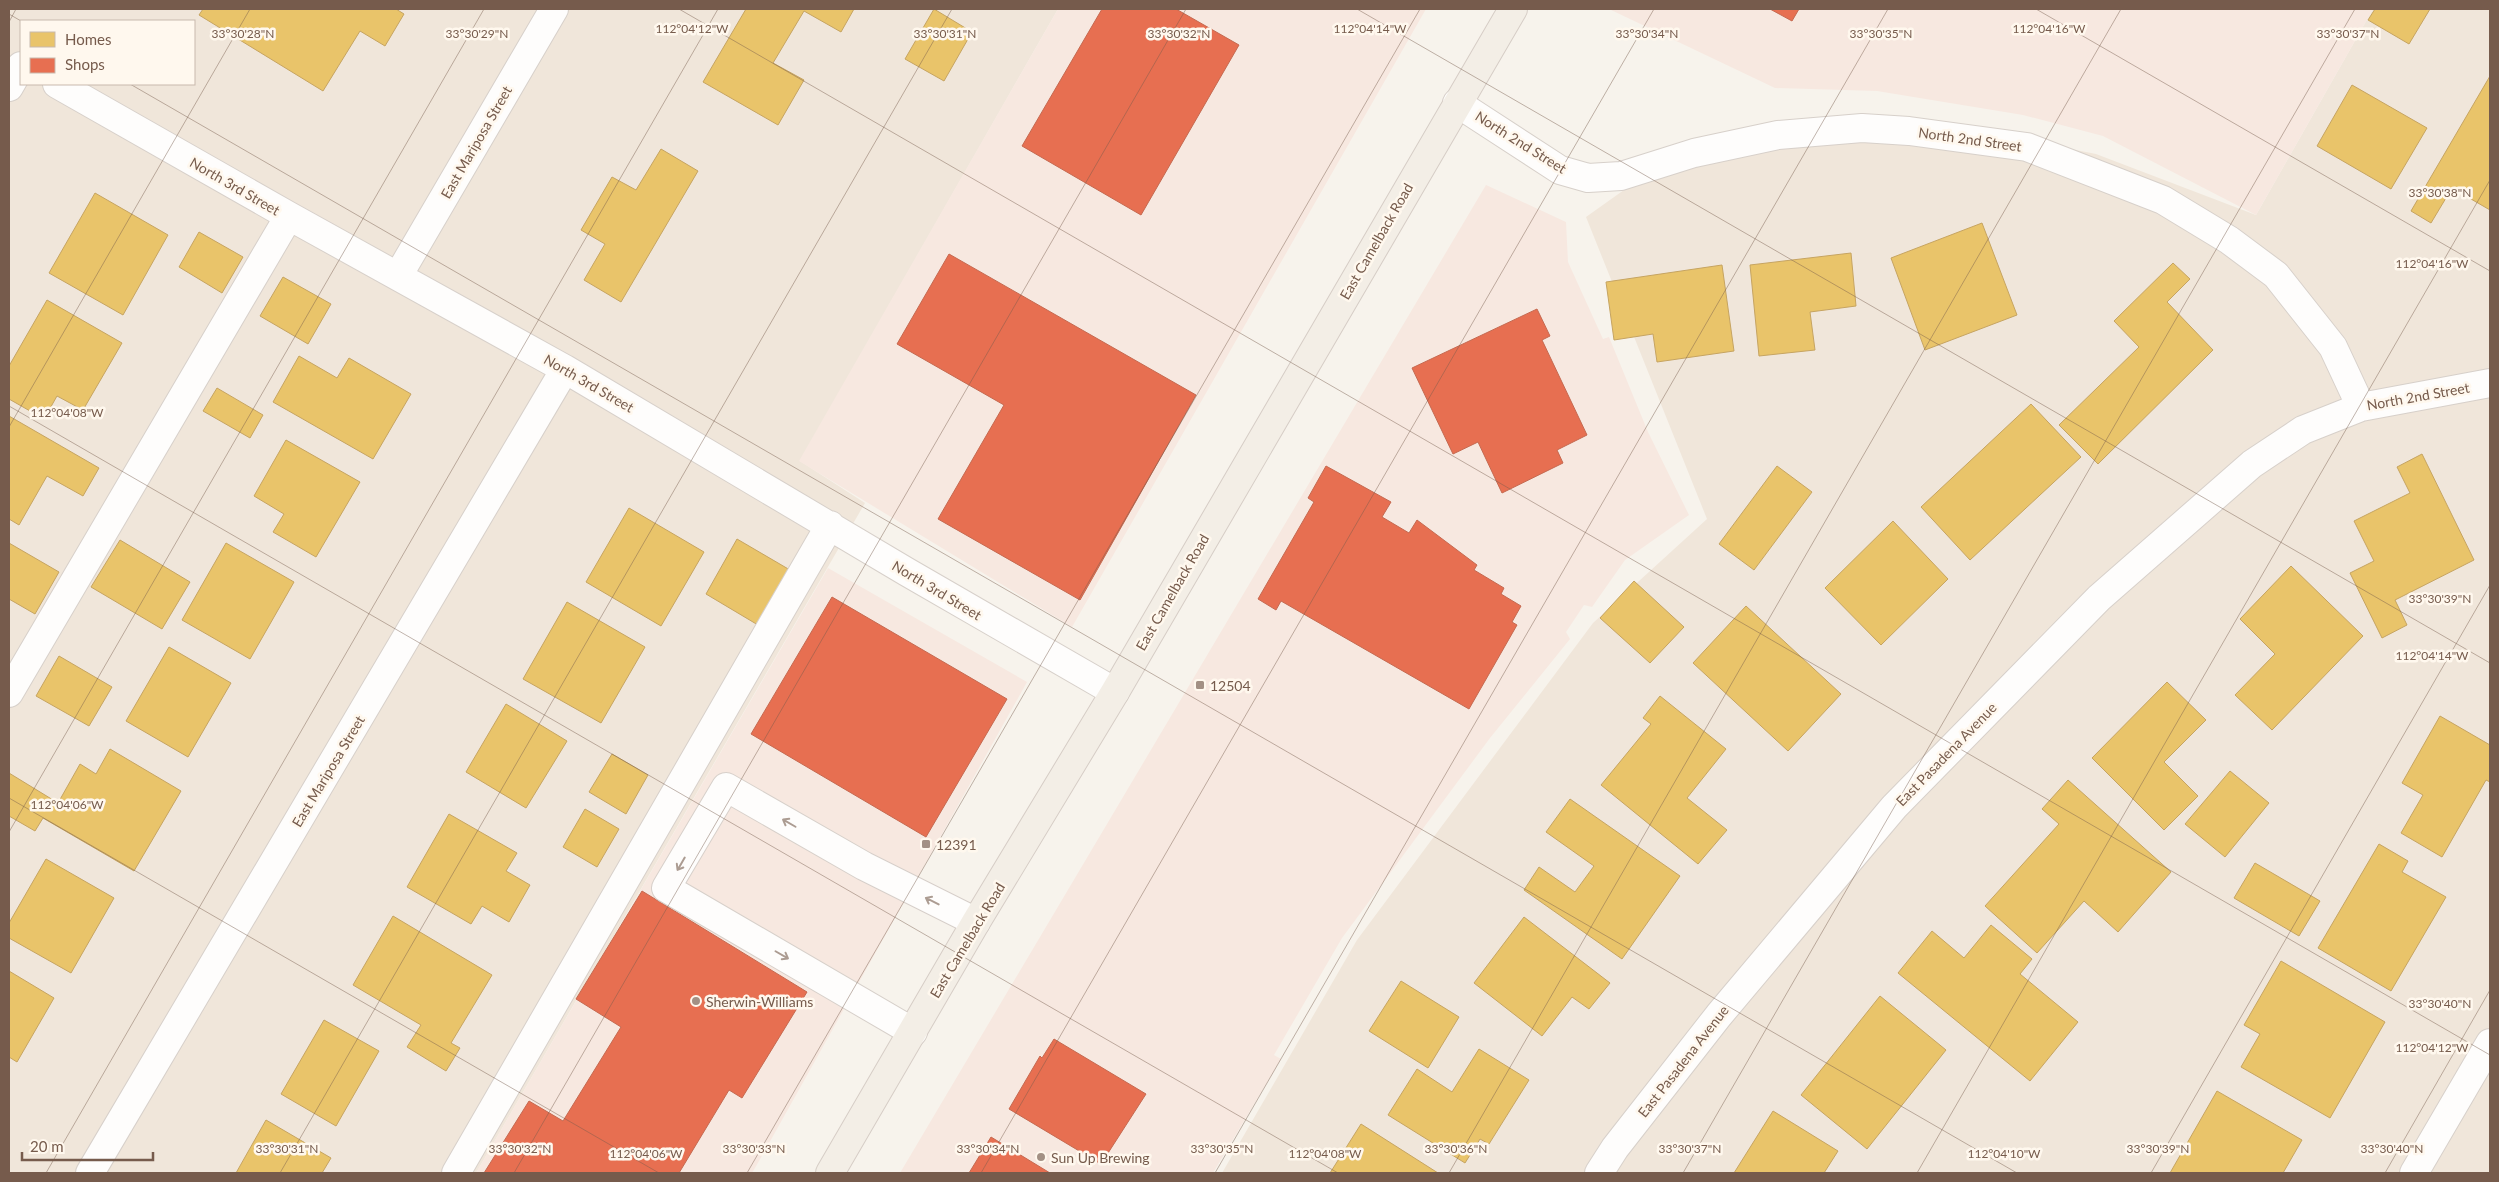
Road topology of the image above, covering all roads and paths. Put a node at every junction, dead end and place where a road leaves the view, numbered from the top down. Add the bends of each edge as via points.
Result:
1 (554, 9) edge
2 (1513, 9) edge
3 (9, 56) edge
4 (20, 63) edge
5 (20, 66) edge
6 (59, 85) edge
7 (9, 87) edge
8 (1457, 103) junction
9 (289, 216) junction
10 (398, 276) junction
11 (565, 369) junction
12 (2490, 383) edge
13 (2361, 407) junction
14 (830, 526) junction
15 (1115, 692) junction
16 (9, 693) edge
17 (976, 922) junction
18 (913, 1032) junction
19 (2490, 1043) edge
20 (90, 1173) edge
21 (456, 1173) edge
22 (830, 1173) edge
23 (1599, 1173) edge
24 (2414, 1173) edge

1 - 10 street, East Mariposa Street
2 - 8 main road, East Camelback Road
3 - 4 street
5 - 7 street
6 - 9 street, North 3rd Street
8 - 13 street, North 2nd Street via 1560,170 1588,178 1621,176 1694,153 1778,135 1862,128 2027,147 2163,200 2229,240 2276,275 2333,347
8 - 15 main road, East Camelback Road
9 - 10 street, North 3rd Street
9 - 16 street
10 - 11 street, North 3rd Street
11 - 14 street, North 3rd Street
11 - 20 street, East Mariposa Street
12 - 13 street, North 2nd Street
13 - 23 street, East Pasadena Avenue via 2303,430 2252,464 2099,598 1894,807 1719,1015
14 - 15 street, North 3rd Street
14 - 21 street
15 - 17 main road, East Camelback Road
17 - 18 main road, East Camelback Road
17 -> 18 street via 864,866 726,787 666,888
18 - 22 main road, East Camelback Road
19 - 24 street

